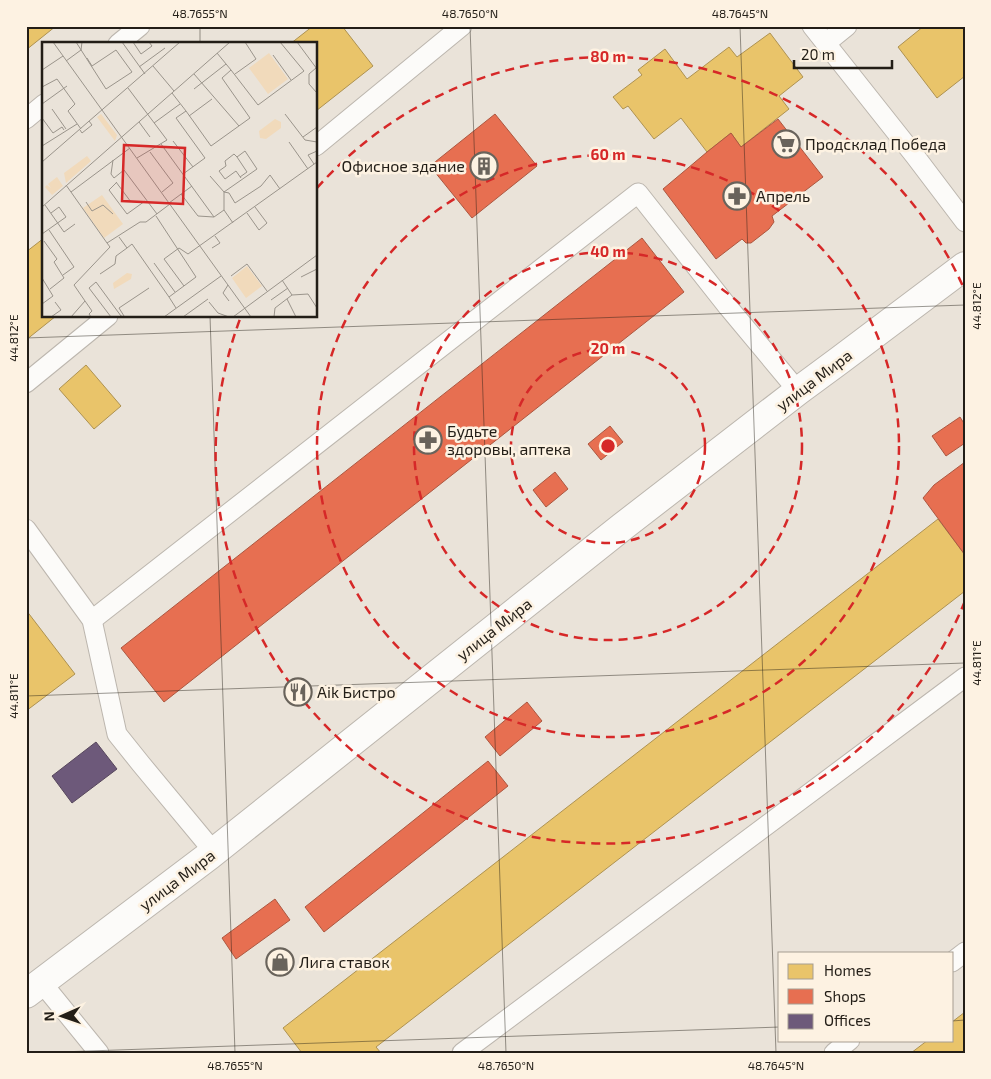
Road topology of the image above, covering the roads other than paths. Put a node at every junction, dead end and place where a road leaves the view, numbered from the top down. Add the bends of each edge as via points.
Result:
1 (140, 26) edge
2 (462, 26) edge
3 (812, 26) edge
4 (847, 26) edge
5 (120, 42) edge
6 (826, 43) junction
7 (42, 106) edge
8 (26, 119) edge
9 (318, 144) edge
10 (965, 222) edge
11 (965, 266) edge
12 (106, 318) edge
13 (26, 383) edge
14 (798, 391) junction
15 (26, 529) edge
16 (92, 620) junction
17 (965, 677) edge
18 (214, 852) junction
19 (965, 952) edge
20 (954, 960) edge
21 (34, 988) edge
22 (848, 1042) edge
23 (99, 1053) edge
24 (462, 1053) edge
25 (834, 1053) edge

1 - 5 lane
2 - 9 lane
3 - 6 lane
4 - 6 lane
6 - 10 lane
7 - 8 lane
11 - 14 street, улица Мира
12 - 13 lane
14 - 16 lane via 638,192
14 - 18 street, улица Мира
15 - 16 lane
16 - 18 lane via 117,734
17 - 24 lane
18 - 21 street, улица Мира
19 - 20 lane
21 - 23 lane
22 - 25 lane

